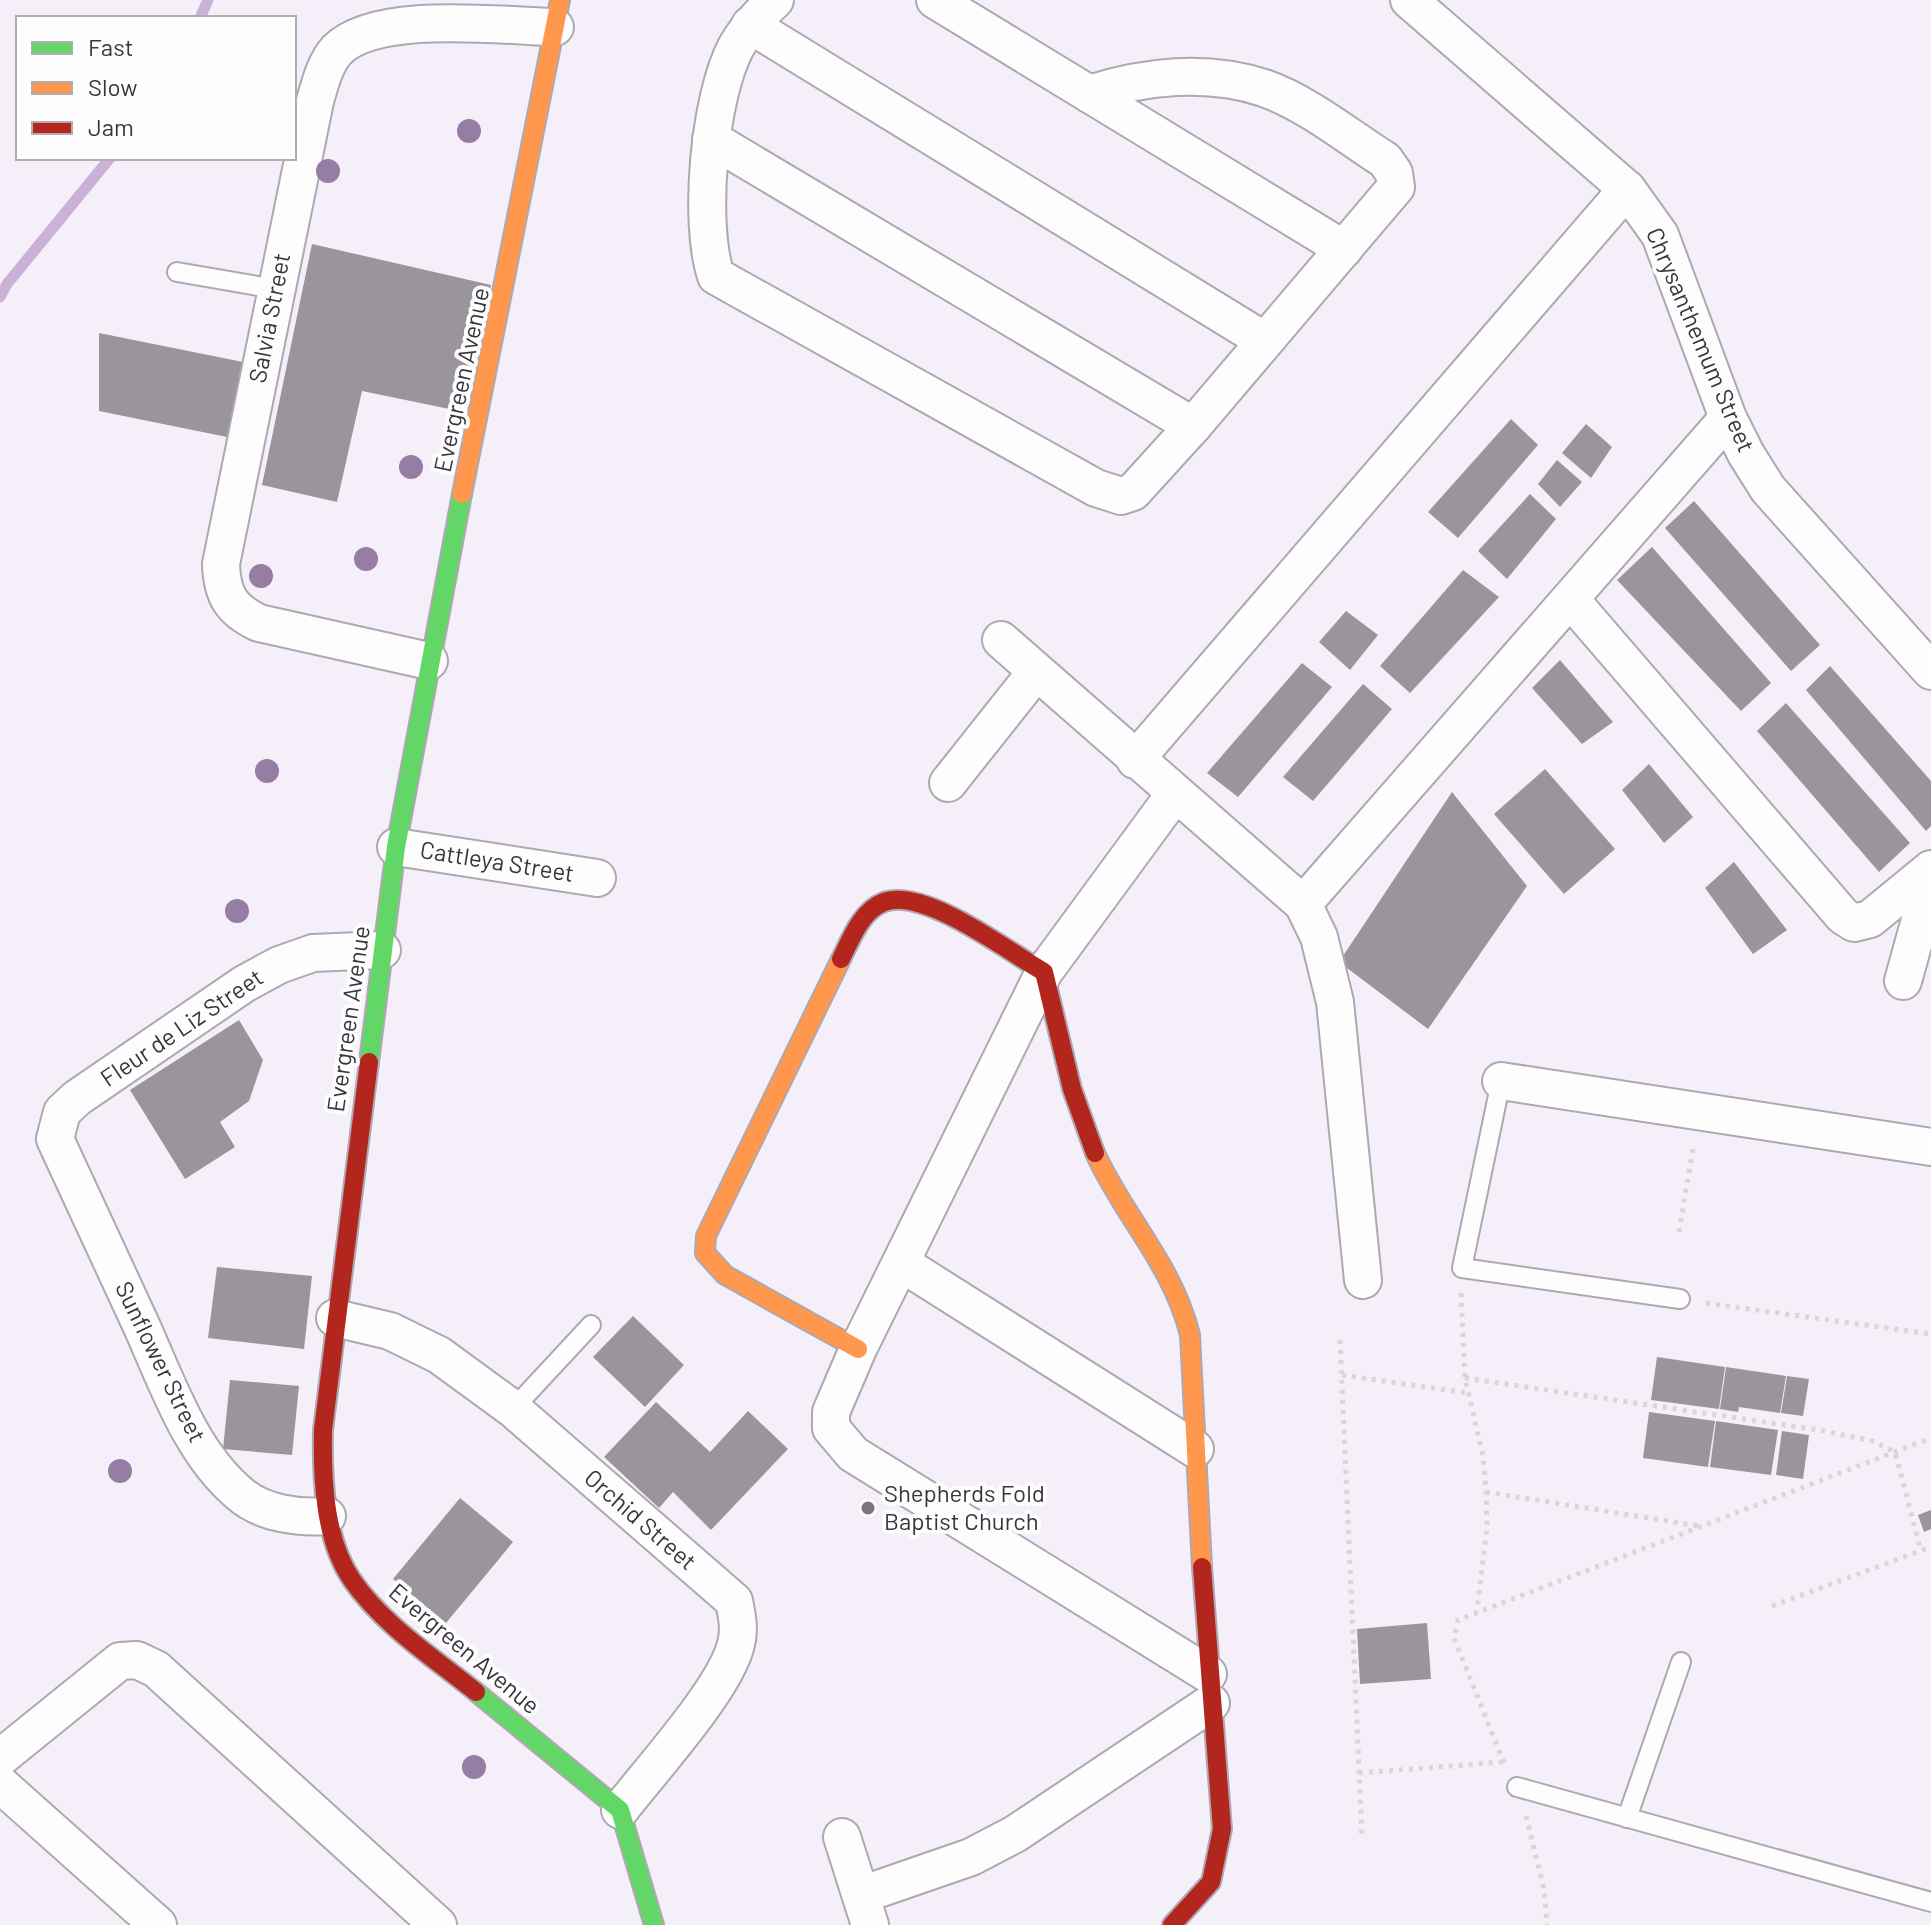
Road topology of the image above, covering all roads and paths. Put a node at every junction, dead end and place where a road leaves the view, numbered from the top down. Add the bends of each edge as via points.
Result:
1 (775, 0) edge
2 (935, 0) edge
3 (1409, 0) edge
4 (558, 13) edge
5 (750, 25) junction
6 (1089, 94) junction
7 (711, 139) junction
8 (1627, 189) junction
9 (1344, 249) junction
10 (177, 272) dead end
11 (275, 289) junction
12 (1265, 341) junction
13 (1728, 418) junction
14 (1193, 426) junction
15 (1571, 600) junction
16 (1001, 640) dead end
17 (429, 661) junction
18 (1931, 671) edge
19 (1036, 672) junction
20 (1135, 760) junction
21 (948, 783) dead end
22 (1174, 795) junction
23 (396, 847) junction
24 (1931, 869) edge
25 (597, 878) dead end
26 (1931, 880) edge
27 (1303, 904) junction
28 (382, 950) junction
29 (1044, 972) junction
30 (1903, 981) dead end
31 (1501, 1081) joint
32 (1698, 1112) junction
33 (55, 1139) joint
34 (1931, 1147) edge
35 (1679, 1232) dead end
36 (901, 1263) junction
37 (1462, 1268) junction
38 (1363, 1280) dead end
39 (1680, 1299) joint
40 (335, 1318) junction
41 (591, 1325) dead end
42 (1931, 1334) edge
43 (1340, 1340) dead end
44 (858, 1349) junction
45 (1342, 1375) junction
46 (1465, 1378) junction
47 (1467, 1393) junction
48 (513, 1409) junction
49 (1931, 1438) edge
50 (1195, 1449) junction
51 (1895, 1452) junction
52 (1486, 1492) junction
53 (327, 1516) junction
54 (1701, 1526) junction
55 (1931, 1547) edge
56 (1921, 1551) junction
57 (1772, 1606) dead end
58 (1477, 1611) junction
59 (1681, 1662) dead end
60 (1210, 1688) junction
61 (0, 1758) edge
62 (1359, 1773) junction
63 (0, 1784) edge
64 (1517, 1787) joint
65 (620, 1810) junction
66 (1627, 1818) junction
67 (842, 1837) dead end
68 (1362, 1838) dead end
69 (1931, 1902) edge
70 (866, 1910) edge
71 (158, 1925) edge
72 (438, 1925) edge
73 (654, 1925) edge
74 (1172, 1925) edge
75 (1547, 1925) edge

1 - 5 street
2 - 6 street
3 - 8 street, Chrysanthemum Street
4 - 11 street, Salvia Street via 396,27 360,34 336,51 315,101
4 - 17 street, Evergreen Avenue
5 - 7 street via 725,78
5 - 12 street
6 - 9 street
6 - 9 street via 1131,80 1171,76 1264,88 1301,107 1385,160 1394,173 1396,187
7 - 14 street
7 - 14 street via 708,252 716,276 1107,493 1133,492
8 - 13 street, Chrysanthemum Street via 1660,235
8 - 20 street
9 - 12 street
10 - 11 lane
11 - 17 street, Salvia Street via 221,564 229,603 259,623
12 - 14 street
13 - 15 street
13 - 18 street, Chrysanthemum Street via 1768,489
15 - 24 street via 1843,916 1854,923 1870,919
15 - 27 street
16 - 19 street
17 - 23 street, Evergreen Avenue
19 - 20 street
19 - 21 street
20 - 22 street
22 - 27 street
22 - 29 street
23 - 25 street, Cattleya Street
23 - 28 street, Evergreen Avenue
26 - 30 street
27 - 38 street via 1319,937 1335,1002
28 - 33 street, Fleur de Liz Street via 313,953 244,984 77,1098 62,1112
28 - 40 street, Evergreen Avenue
29 - 36 street
29 - 44 street via 908,898 888,899 868,910 854,932 714,1217 705,1253 725,1275
29 - 50 street via 1070,1083 1096,1157 1176,1283 1185,1308
31 - 32 street
31 - 37 lane
32 - 34 street
32 - 35 path
33 - 53 street, Sunflower Street via 184,1421 215,1469 242,1496 271,1509 301,1517
36 - 44 street
36 - 50 street
37 - 39 lane
37 - 46 path
39 - 42 path
40 - 48 street, Orchid Street via 390,1331 439,1355
40 - 53 street, Evergreen Avenue via 323,1444
41 - 48 lane
43 - 45 path
44 - 60 street via 831,1412 831,1428 840,1443
45 - 47 path
45 - 62 path
46 - 47 path
46 - 51 path via 1832,1432
47 - 52 path
48 - 65 street, Orchid Street via 734,1601 736,1645 724,1675
49 - 51 path
50 - 60 street
51 - 54 path
51 - 56 path
52 - 54 path
52 - 58 path
53 - 65 street, Evergreen Avenue via 352,1580 379,1610
54 - 58 path
55 - 56 path
56 - 57 path
58 - 62 path via 1458,1620 1454,1638 1504,1762
59 - 66 lane
60 - 70 street via 1015,1834
60 - 74 street via 1222,1829 1211,1882
61 - 72 street via 120,1661 137,1660 156,1669
62 - 68 path
63 - 71 street
64 - 66 lane
64 - 75 path via 1534,1845
65 - 73 street
66 - 69 lane
67 - 70 street

